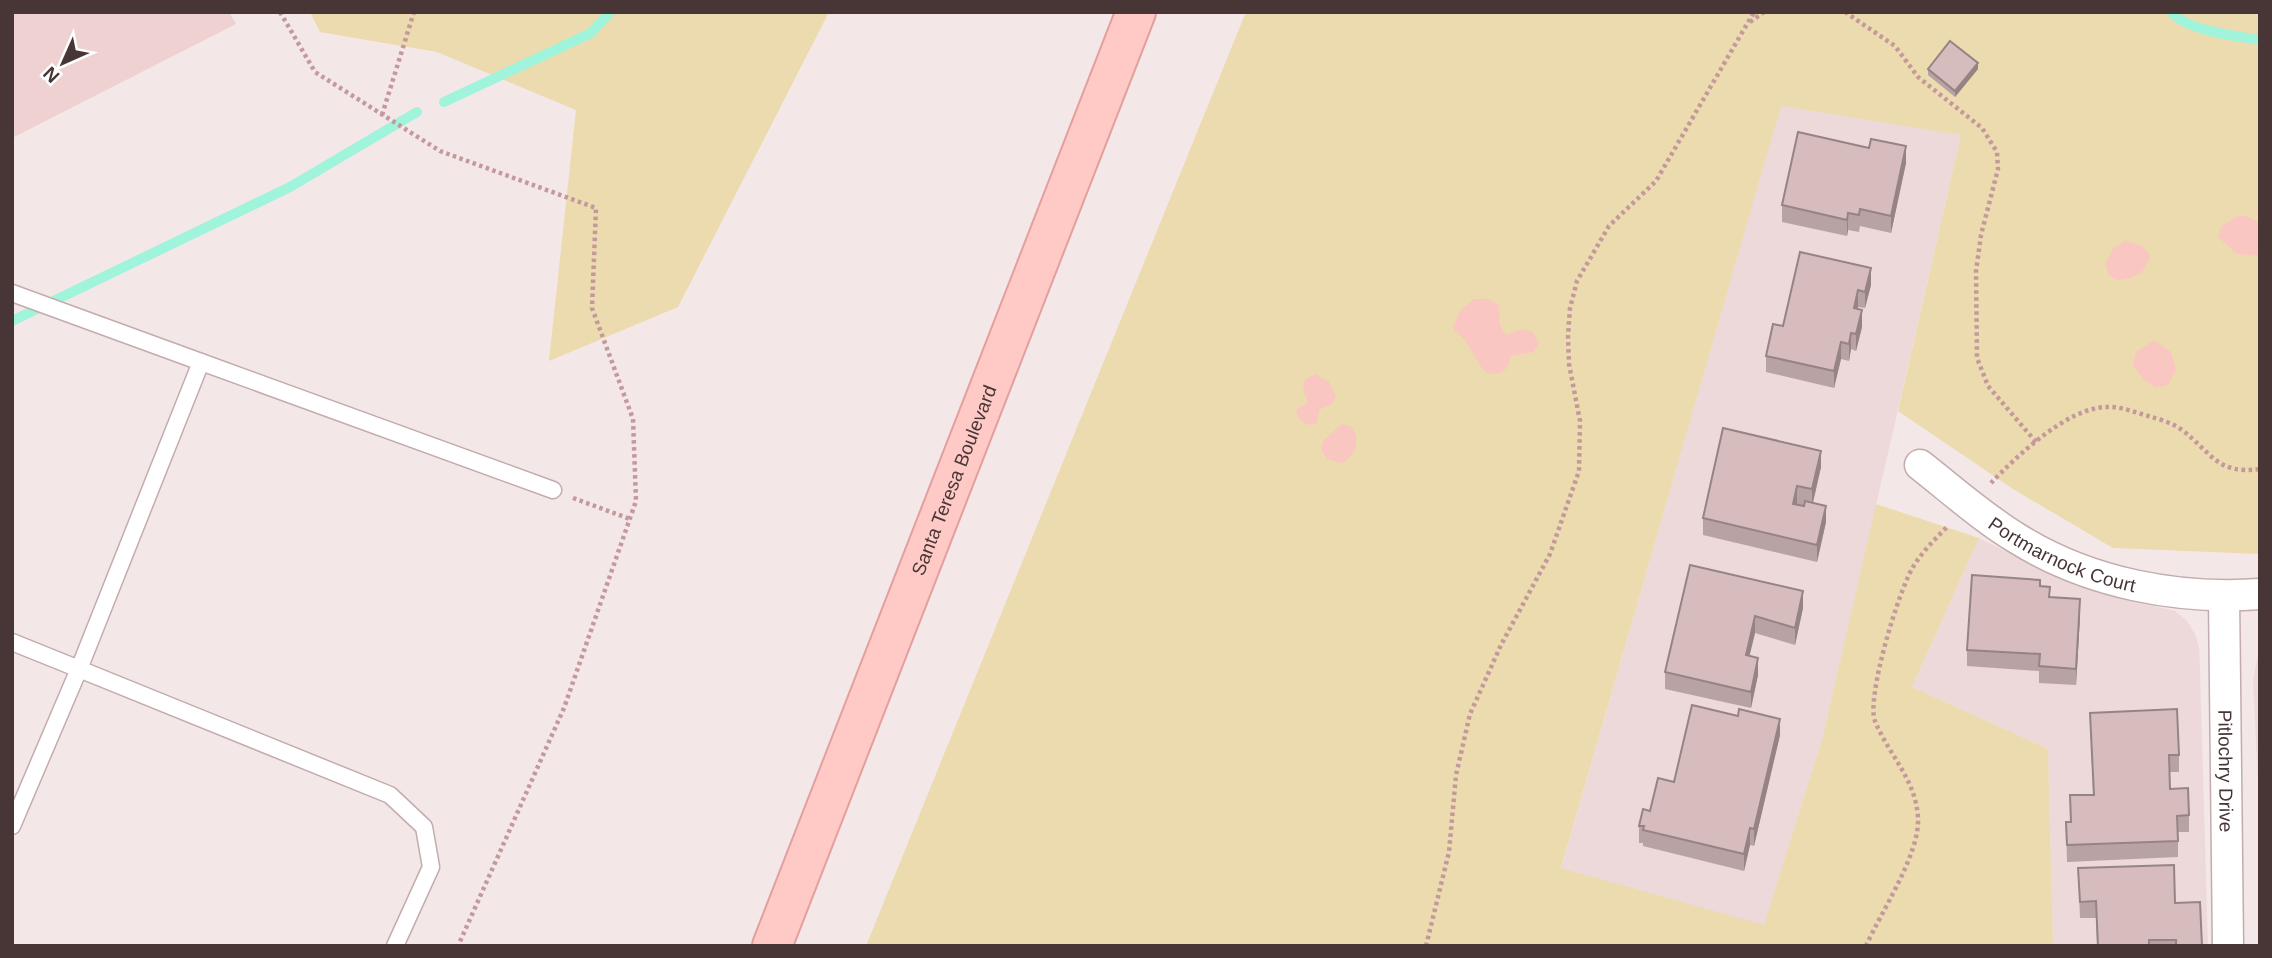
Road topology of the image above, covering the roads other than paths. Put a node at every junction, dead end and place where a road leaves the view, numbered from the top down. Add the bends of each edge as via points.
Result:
1 (1136, 12) edge
2 (12, 293) edge
3 (201, 362) junction
4 (1920, 464) dead end
5 (553, 490) road end
6 (2260, 594) edge
7 (2224, 596) junction
8 (12, 642) edge
9 (79, 669) junction
10 (12, 826) edge
11 (395, 946) edge
12 (772, 946) edge
13 (2228, 946) edge

1 - 12 main road, Santa Teresa Boulevard
2 - 3 lane
3 - 5 lane
3 - 9 lane
4 - 7 street, Portmarnock Court via 2019,540 2069,565 2152,588
6 - 7 street, Portmarnock Court
7 - 13 street, Pitlochry Drive
8 - 9 lane
9 - 10 lane
9 - 11 lane via 390,795 424,827 431,867

